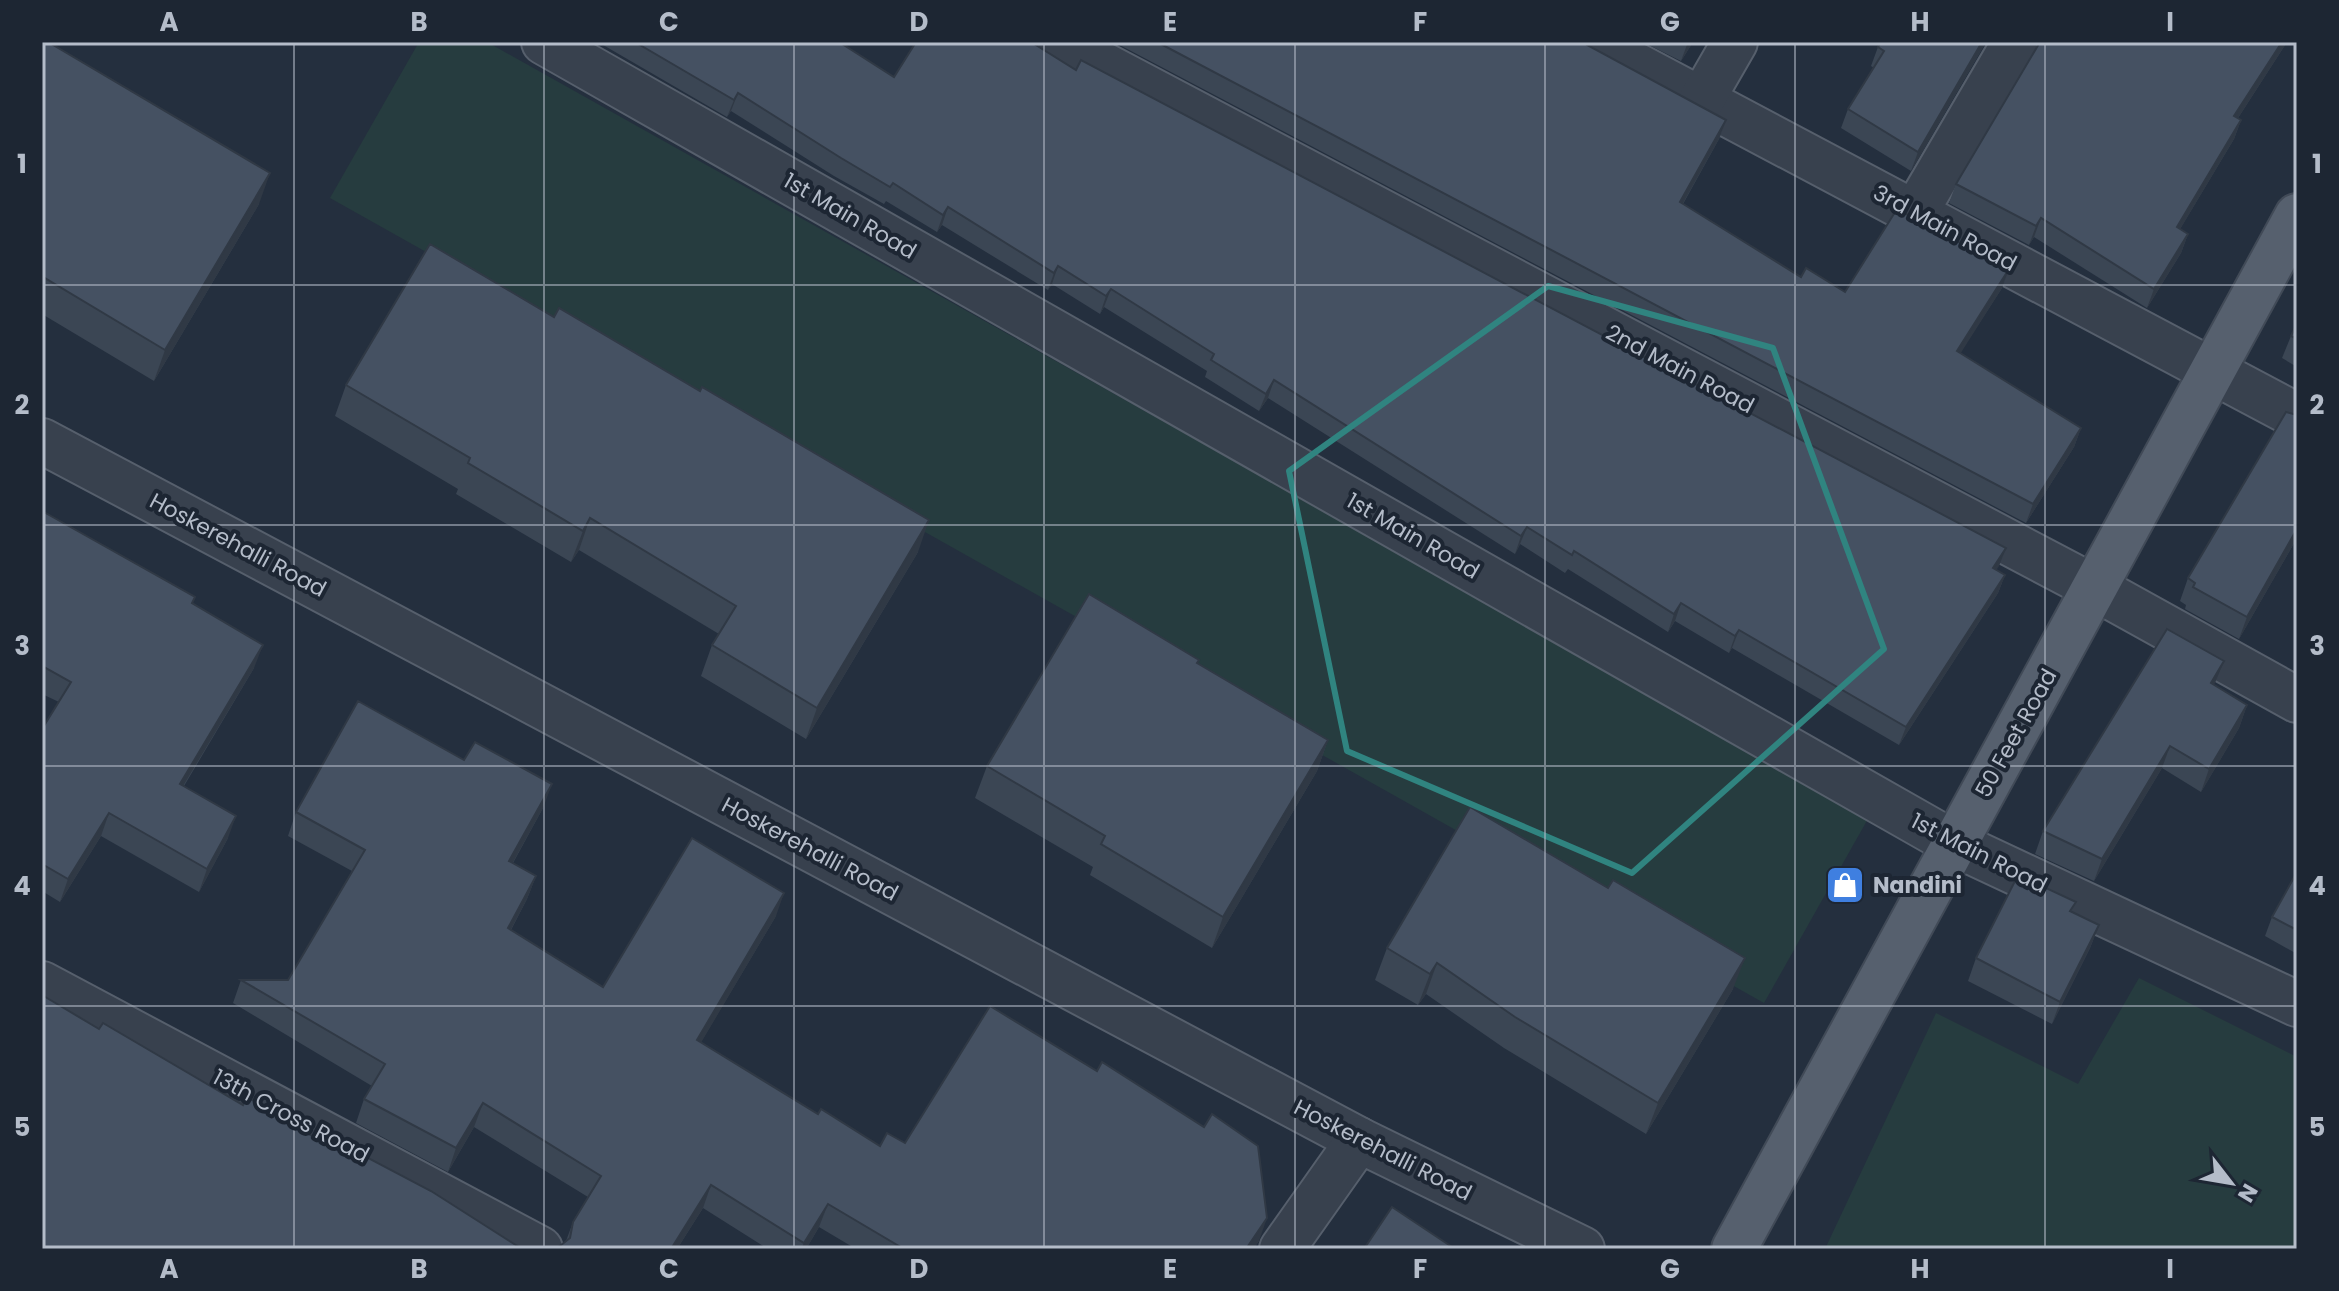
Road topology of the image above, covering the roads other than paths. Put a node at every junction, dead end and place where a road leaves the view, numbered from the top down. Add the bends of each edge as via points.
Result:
1 (544, 42) edge
2 (1060, 42) edge
3 (1592, 42) edge
4 (1735, 42) edge
5 (2015, 42) edge
6 (1701, 101) junction
7 (1916, 211) junction
8 (2297, 216) edge
9 (2213, 370) junction
10 (2297, 416) edge
11 (42, 441) edge
12 (2095, 588) junction
13 (2297, 700) edge
14 (1955, 844) junction
15 (42, 984) edge
16 (2297, 1004) edge
17 (1359, 1140) junction
18 (540, 1249) edge
19 (1282, 1249) edge
20 (1582, 1249) edge
21 (1734, 1249) edge

1 - 14 street, 1st Main Road
2 - 12 street, 2nd Main Road
3 - 6 street, 3rd Main Road
4 - 6 street
5 - 7 street
6 - 7 street, 3rd Main Road
7 - 9 street, 3rd Main Road
8 - 9 main road, 50 Feet Road
9 - 10 street, 3rd Main Road
9 - 12 main road, 50 Feet Road
11 - 17 street, Hoskerehalli Road
12 - 13 street, 2nd Main Road
12 - 14 main road, 50 Feet Road
14 - 16 street, 1st Main Road
14 - 21 main road, 50 Feet Road
15 - 18 street, 13th Cross Road
17 - 19 street
17 - 20 street, Hoskerehalli Road

